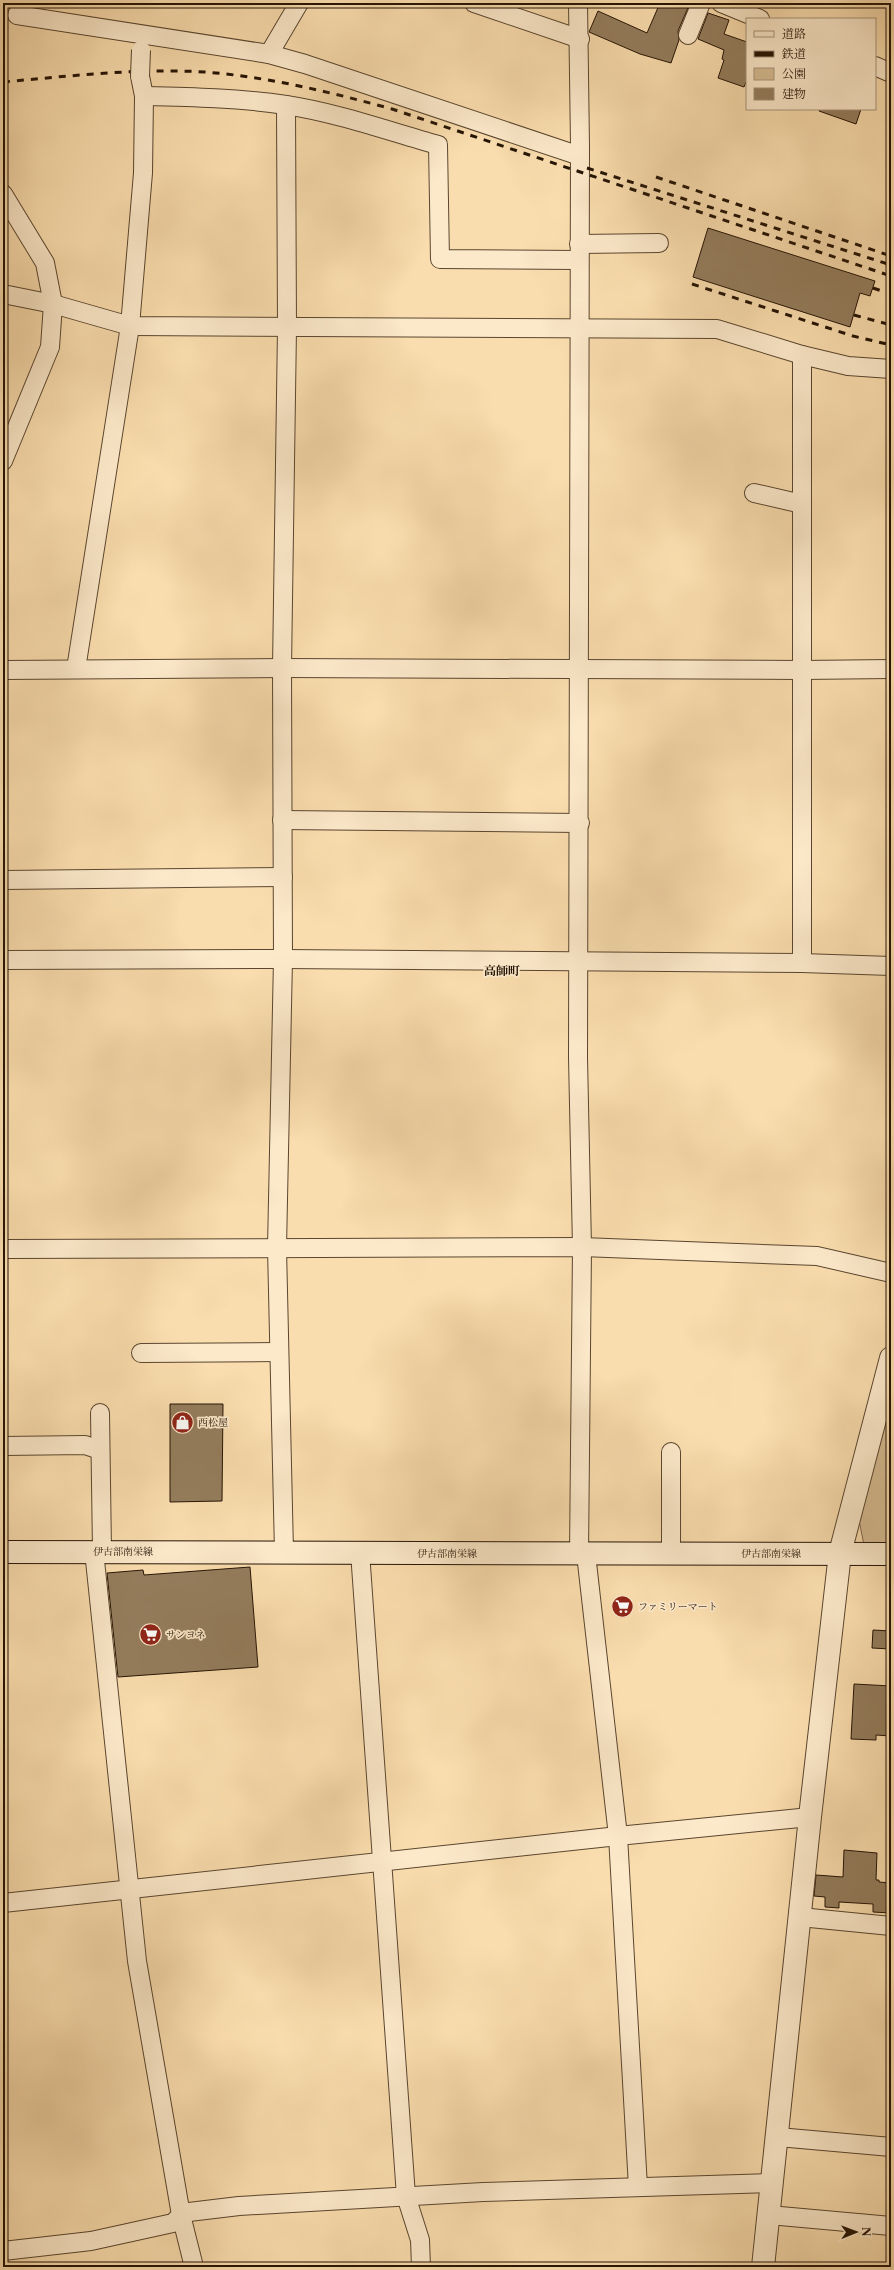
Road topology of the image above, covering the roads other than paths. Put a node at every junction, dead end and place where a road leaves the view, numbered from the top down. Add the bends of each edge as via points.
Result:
1 (299, 3) edge
2 (474, 3) edge
3 (578, 3) edge
4 (701, 3) edge
5 (721, 3) edge
6 (15, 11) edge
7 (758, 18) edge
8 (688, 35) dead end
9 (580, 39) junction
10 (141, 43) junction
11 (269, 54) junction
12 (876, 66) edge
13 (891, 73) edge
14 (144, 96) junction
15 (286, 105) junction
16 (580, 156) junction
17 (3, 194) edge
18 (659, 243) dead end
19 (579, 252) junction
20 (3, 294) edge
21 (53, 304) junction
22 (130, 326) junction
23 (286, 328) junction
24 (580, 330) junction
25 (802, 355) junction
26 (891, 369) edge
27 (3, 461) edge
28 (754, 493) dead end
29 (802, 504) junction
30 (282, 668) junction
31 (76, 669) junction
32 (891, 669) edge
33 (3, 670) edge
34 (579, 670) junction
35 (802, 670) junction
36 (282, 820) junction
37 (580, 823) junction
38 (283, 877) junction
39 (3, 880) edge
40 (283, 959) junction
41 (3, 960) edge
42 (578, 962) junction
43 (802, 963) junction
44 (891, 966) edge
45 (582, 1247) junction
46 (277, 1248) junction
47 (3, 1249) edge
48 (891, 1273) edge
49 (279, 1352) junction
50 (141, 1353) dead end
51 (891, 1358) edge
52 (100, 1413) dead end
53 (3, 1446) edge
54 (100, 1450) junction
55 (671, 1452) dead end
56 (98, 1551) junction
57 (3, 1552) edge
58 (284, 1552) junction
59 (360, 1552) junction
60 (840, 1553) junction
61 (582, 1554) junction
62 (671, 1554) junction
63 (891, 1554) edge
64 (810, 1817) junction
65 (618, 1836) junction
66 (383, 1861) junction
67 (129, 1889) junction
68 (3, 1903) edge
69 (800, 1917) junction
70 (891, 1926) edge
71 (778, 2137) junction
72 (891, 2147) edge
73 (773, 2183) junction
74 (638, 2187) junction
75 (406, 2196) junction
76 (181, 2215) junction
77 (769, 2215) junction
78 (891, 2226) edge
79 (3, 2251) edge
80 (194, 2267) edge
81 (421, 2267) edge
82 (764, 2267) edge

1 - 11 street
2 - 9 street
3 - 9 street
4 - 8 street
5 - 7 street
6 - 10 street
9 - 16 street
10 - 11 street
10 - 14 street, bridge via 140,76
11 - 16 street via 338,73
12 - 13 street
14 - 15 street
14 - 22 street via 143,173
15 - 19 street via 328,113 438,145 440,259
15 - 23 street
16 - 19 street
17 - 21 street via 45,263
18 - 19 street
19 - 24 street
20 - 21 street
21 - 22 street
21 - 27 street via 50,347
22 - 23 street
22 - 31 street
23 - 24 street
23 - 30 street
24 - 25 street via 717,329
24 - 34 street
25 - 26 street via 848,366
25 - 29 street
28 - 29 street
29 - 35 street
30 - 31 street
30 - 34 street
30 - 36 street
31 - 33 street
32 - 35 street
34 - 35 street
34 - 37 street
35 - 43 street
36 - 37 street
36 - 38 street
37 - 42 street
38 - 39 street
38 - 40 street
40 - 41 street
40 - 42 street
40 - 46 street
42 - 43 street
42 - 45 street
43 - 44 street
45 - 46 street
45 - 48 street via 817,1256
45 - 61 street
46 - 47 street
46 - 49 street
49 - 50 street
49 - 58 street
51 - 60 street
52 - 54 street
53 - 54 street via 85,1445
54 - 56 street
55 - 62 street
56 - 57 street, 伊古部南栄線
56 - 58 street, 伊古部南栄線
56 - 67 street
58 - 59 street, 伊古部南栄線
59 - 61 street, 伊古部南栄線
59 - 66 street
60 - 62 street, 伊古部南栄線
60 - 63 street, 伊古部南栄線
60 - 64 street
61 - 62 street, 伊古部南栄線
61 - 65 street
64 - 65 street
64 - 69 street
65 - 66 street
65 - 74 street
66 - 67 street
66 - 75 street
67 - 68 street
67 - 76 street via 137,1961
69 - 70 street
69 - 71 street
71 - 72 street
71 - 73 street
73 - 74 street
73 - 77 street
74 - 75 street
75 - 76 street via 239,2206
75 - 81 street via 420,2240
76 - 79 street via 173,2223 91,2241
76 - 80 street
77 - 78 street
77 - 82 street

